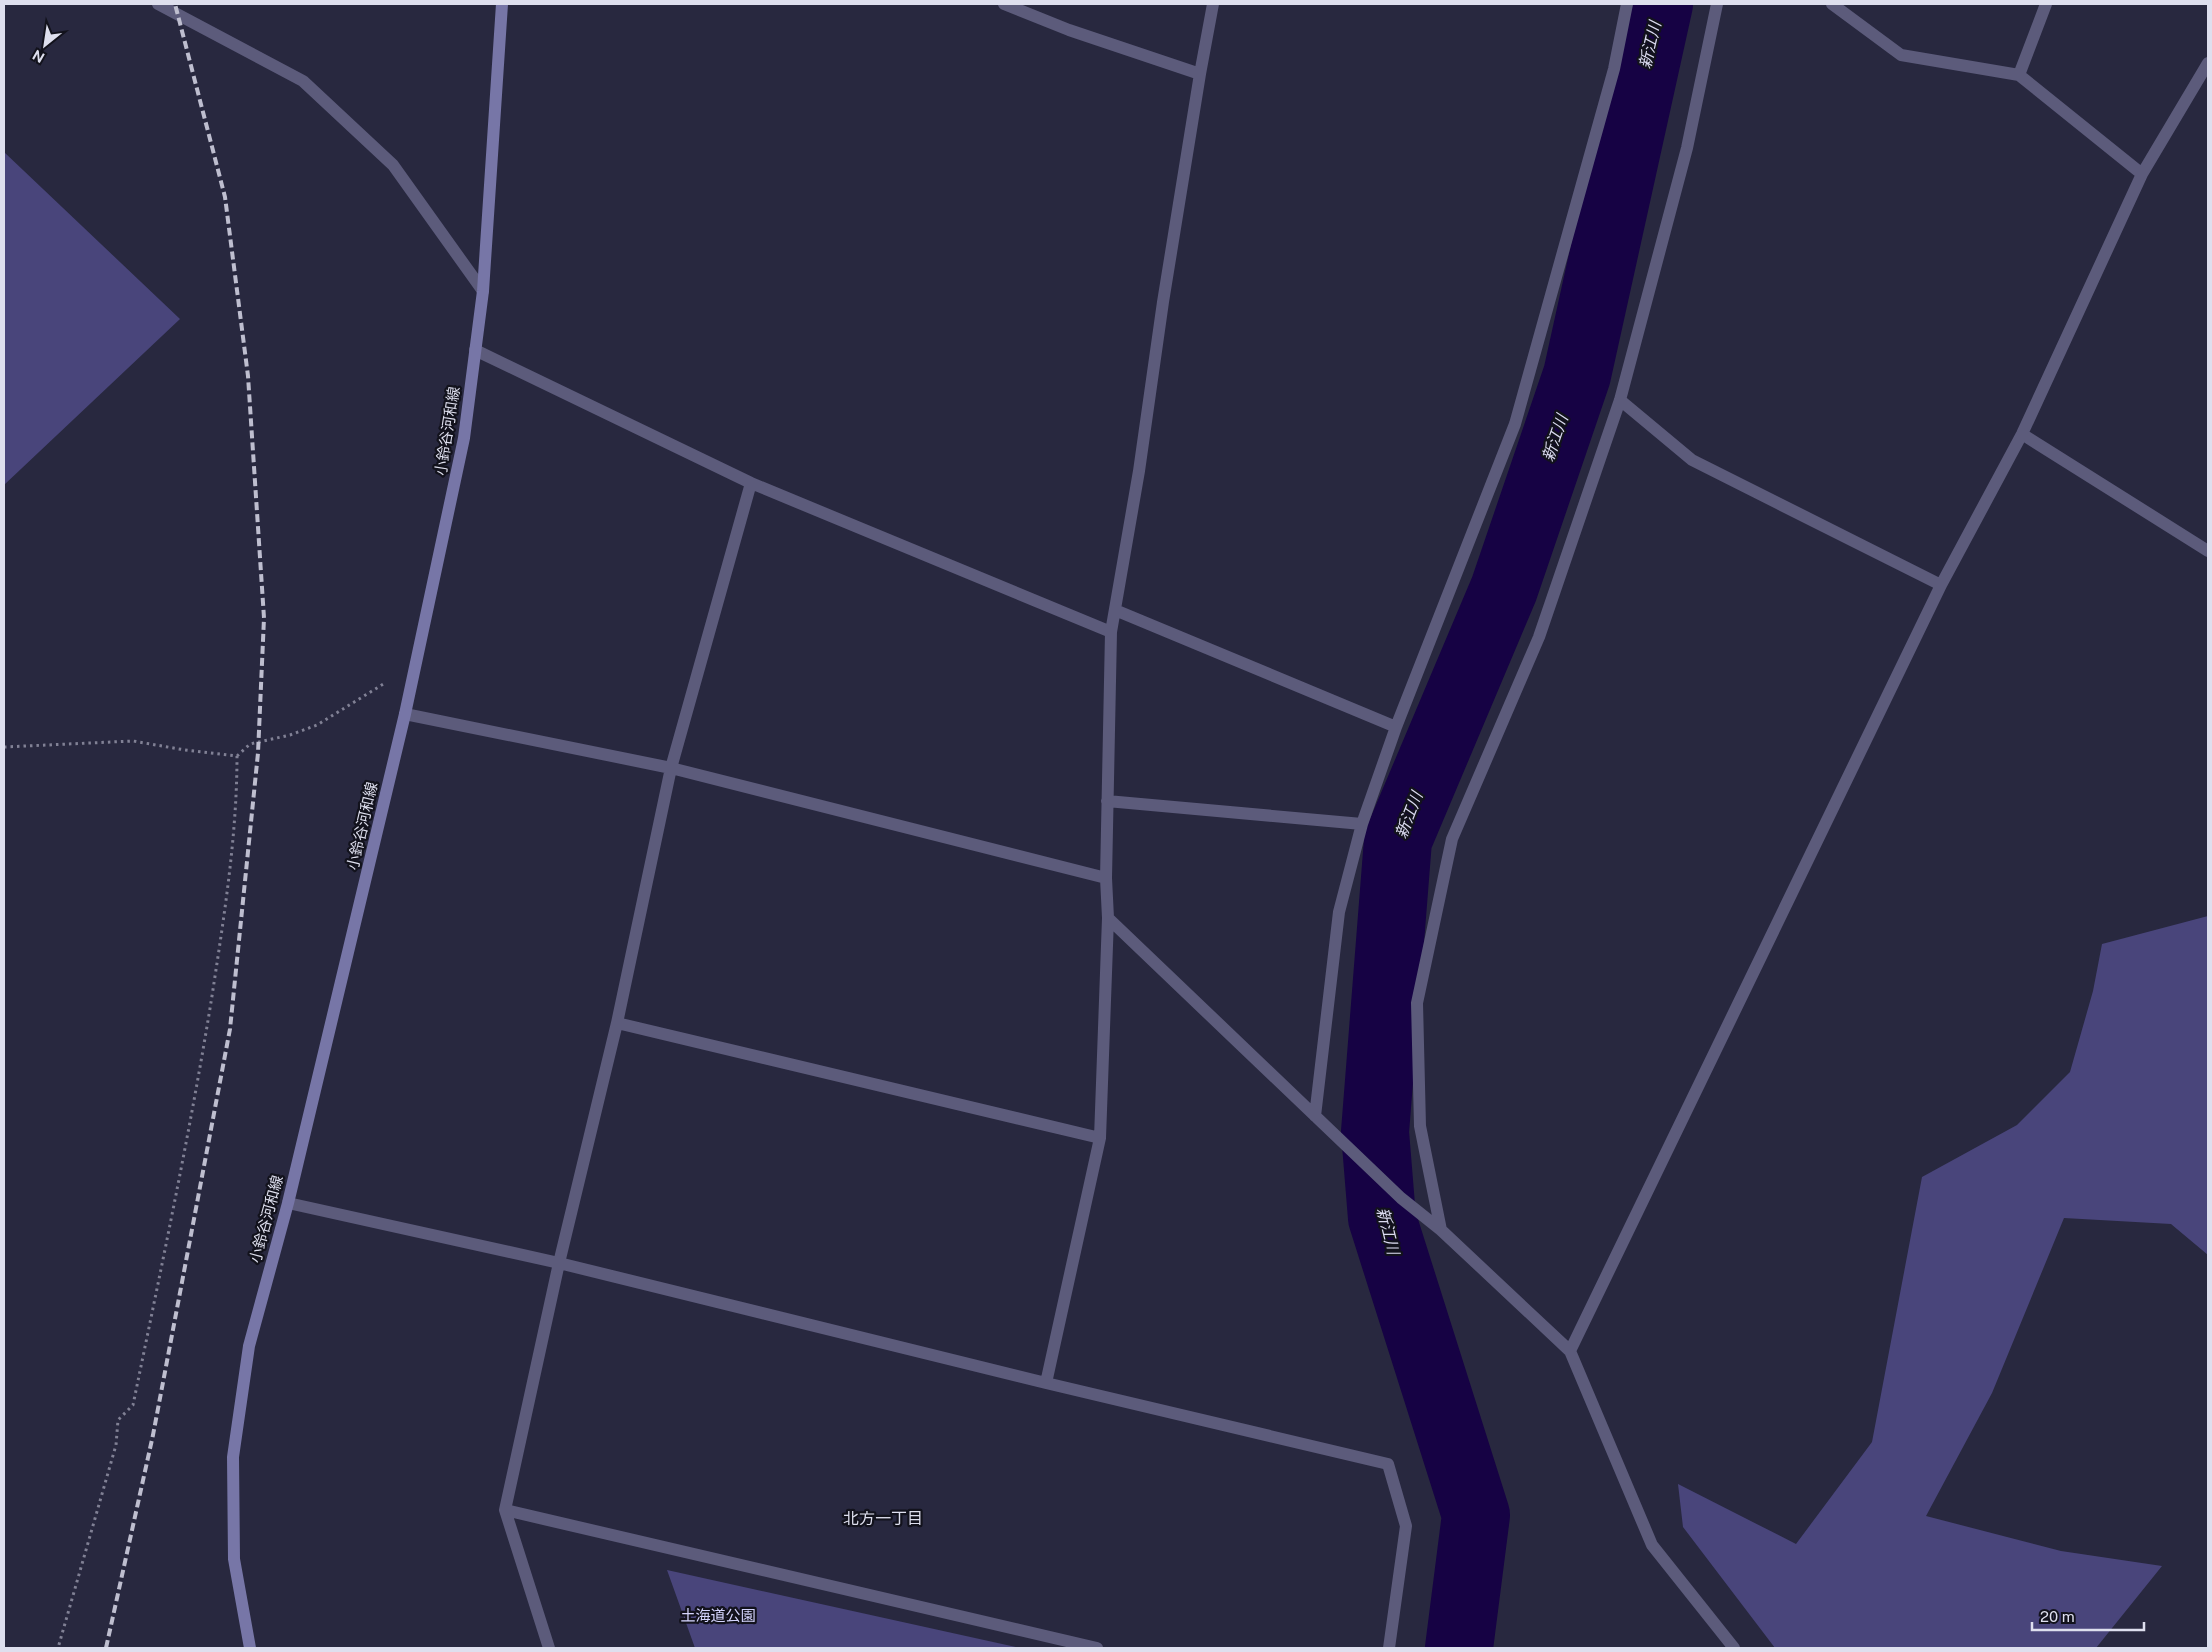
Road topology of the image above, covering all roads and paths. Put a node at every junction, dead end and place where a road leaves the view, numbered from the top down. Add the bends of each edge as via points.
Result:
1 (158, 4) edge
2 (502, 4) edge
3 (1004, 4) edge
4 (1213, 4) edge
5 (1627, 4) edge
6 (1717, 4) edge
7 (1832, 4) edge
8 (2046, 4) edge
9 (2208, 63) edge
10 (1200, 74) junction
11 (2020, 75) junction
12 (2142, 174) junction
13 (482, 291) junction
14 (475, 350) junction
15 (1620, 400) junction
16 (2022, 434) junction
17 (751, 483) junction
18 (2208, 551) edge
19 (1941, 585) junction
20 (1115, 610) junction
21 (1111, 632) junction
22 (411, 686) junction
23 (405, 714) junction
24 (1396, 727) junction
25 (4, 747) edge
26 (237, 756) junction
27 (671, 768) junction
28 (1108, 801) junction
29 (1362, 824) junction
30 (1106, 878) junction
31 (1108, 918) junction
32 (617, 1023) junction
33 (1315, 1116) junction
34 (1100, 1138) junction
35 (288, 1203) junction
36 (1441, 1230) junction
37 (559, 1263) junction
38 (1570, 1351) junction
39 (1046, 1383) junction
40 (505, 1510) junction
41 (58, 1648) edge
42 (250, 1648) edge
43 (548, 1648) edge
44 (1097, 1648) edge
45 (1389, 1648) edge
46 (1734, 1648) edge

1 - 13 street via 303,81 393,165
2 - 13 main road, 小鈴谷河和線
3 - 10 street via 1069,30
4 - 10 street
5 - 24 street via 1614,69 1515,424
6 - 15 street via 1687,148
7 - 11 street via 1901,54
8 - 11 street
9 - 12 street
10 - 20 street
11 - 12 street
12 - 16 street
13 - 14 main road, 小鈴谷河和線
14 - 17 street
14 - 22 main road, 小鈴谷河和線 via 464,438
15 - 19 street via 1692,460
15 - 36 street via 1539,637 1452,839 1417,1003 1420,1126
16 - 18 street
16 - 19 street
17 - 21 street
17 - 27 street
19 - 38 street
20 - 21 street
20 - 24 street
21 - 28 street
22 - 23 main road, 小鈴谷河和線
22 - 26 path via 387,682 318,725 250,744
23 - 27 street
23 - 35 main road, 小鈴谷河和線
24 - 29 street
25 - 26 path via 133,741
26 - 41 path via 237,798 224,921 197,1089 134,1405 118,1420 116,1445
27 - 30 street
27 - 32 street
28 - 29 street
28 - 30 street
29 - 33 street via 1339,912
30 - 31 street
31 - 33 street
31 - 34 street
32 - 34 street
32 - 37 street
33 - 36 street via 1401,1198
34 - 39 street
35 - 37 street
35 - 42 main road, 小鈴谷河和線 via 249,1346 233,1457 234,1560
36 - 38 street
37 - 39 street
37 - 40 street
38 - 46 street via 1652,1545
39 - 45 street via 1388,1464 1406,1526
40 - 43 street
40 - 44 street

